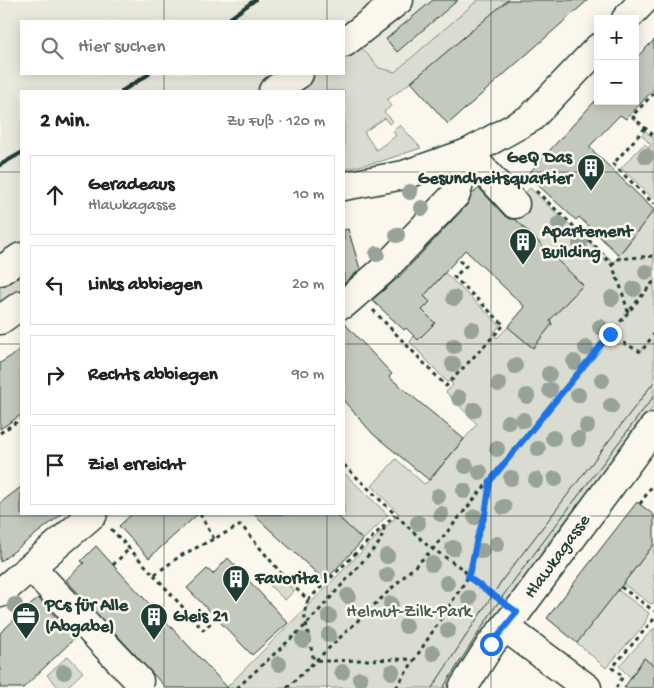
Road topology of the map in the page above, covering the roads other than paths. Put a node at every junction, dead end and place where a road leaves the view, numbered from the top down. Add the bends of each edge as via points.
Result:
1 (399, 0) edge
2 (644, 0) edge
3 (630, 15) edge
4 (345, 42) edge
5 (594, 52) edge
6 (297, 75) edge
7 (275, 90) edge
8 (468, 154) junction
9 (345, 186) edge
10 (525, 197) road end
11 (20, 258) edge
12 (0, 271) edge
13 (350, 299) edge
14 (20, 306) edge
15 (0, 320) edge
16 (654, 427) edge
17 (101, 521) edge
18 (31, 567) junction
19 (0, 593) edge
20 (511, 620) junction
21 (139, 682) dead end
22 (463, 688) edge
23 (587, 688) edge

1 - 4 street
2 - 3 street
5 - 8 street via 531,118
6 - 7 street
8 - 9 street via 404,176
8 - 10 street
8 - 13 street via 456,194 381,272
11 - 12 street
14 - 15 street
16 - 20 street, Hlawkagasse
17 - 18 street
18 - 19 street
18 - 21 street
20 - 22 street, Hlawkagasse
20 - 23 street

